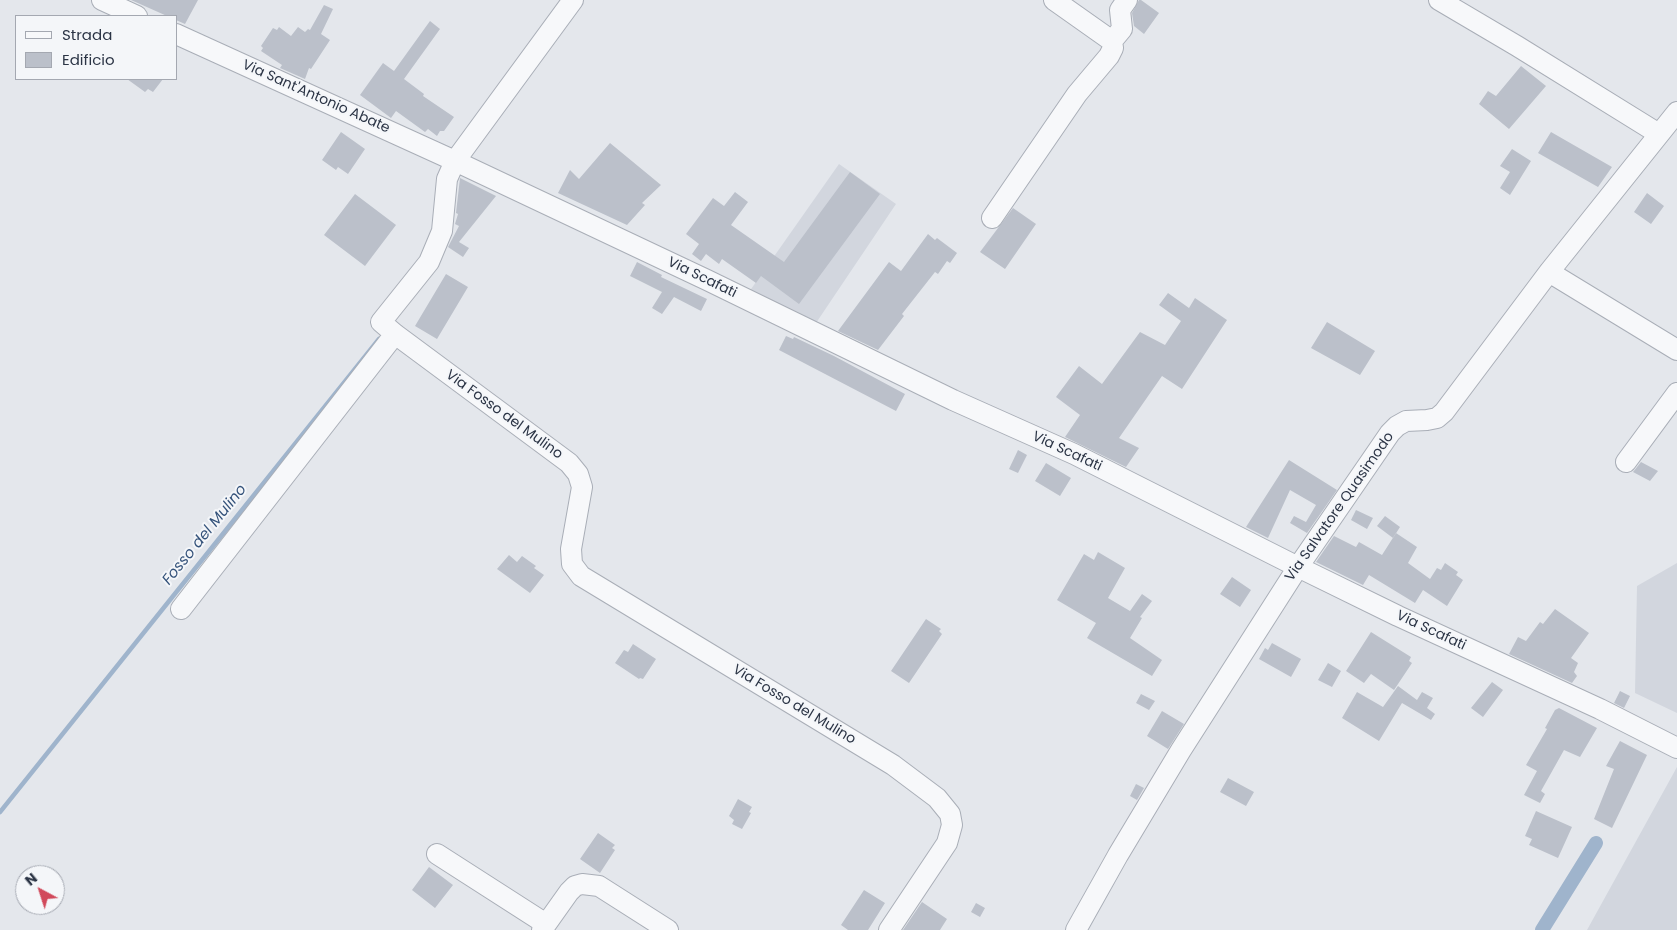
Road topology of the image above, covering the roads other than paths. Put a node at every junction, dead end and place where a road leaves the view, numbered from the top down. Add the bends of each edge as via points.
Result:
1 (102, 0) edge
2 (573, 0) edge
3 (1054, 0) edge
4 (1127, 0) edge
5 (1439, 0) edge
6 (135, 15) edge
7 (178, 35) edge
8 (1112, 42) junction
9 (1677, 112) edge
10 (1659, 134) junction
11 (455, 161) junction
12 (992, 218) dead end
13 (1549, 272) junction
14 (388, 328) junction
15 (1677, 350) edge
16 (1677, 393) edge
17 (1626, 462) dead end
18 (1298, 567) junction
19 (181, 609) dead end
20 (1677, 748) edge
21 (437, 854) dead end
22 (544, 927) edge
23 (668, 930) edge
24 (888, 930) edge
25 (1076, 930) edge

1 - 6 street
2 - 11 street
3 - 8 street
4 - 8 street via 1120,10 1122,29
5 - 10 street
7 - 11 street, Via Sant'Antonio Abate
8 - 12 street via 1109,56 1077,94
9 - 10 street, Via Salvatore Quasimodo
10 - 13 street, Via Salvatore Quasimodo
11 - 14 street via 447,179 442,231 429,262
11 - 18 street, Via Scafati via 953,400 1074,454
13 - 15 street
13 - 18 street, Via Salvatore Quasimodo via 1444,412 1437,418 1406,421 1390,434
14 - 19 street
14 - 24 street, Via Fosso del Mulino via 569,463 578,474 582,487 571,549 572,564 581,576 893,765 937,798 950,814 952,825 947,843
16 - 17 street
18 - 20 street, Via Scafati
18 - 25 street, Via Salvatore Quasimodo via 1181,750
21 - 22 street
22 - 23 street via 575,886 591,884

